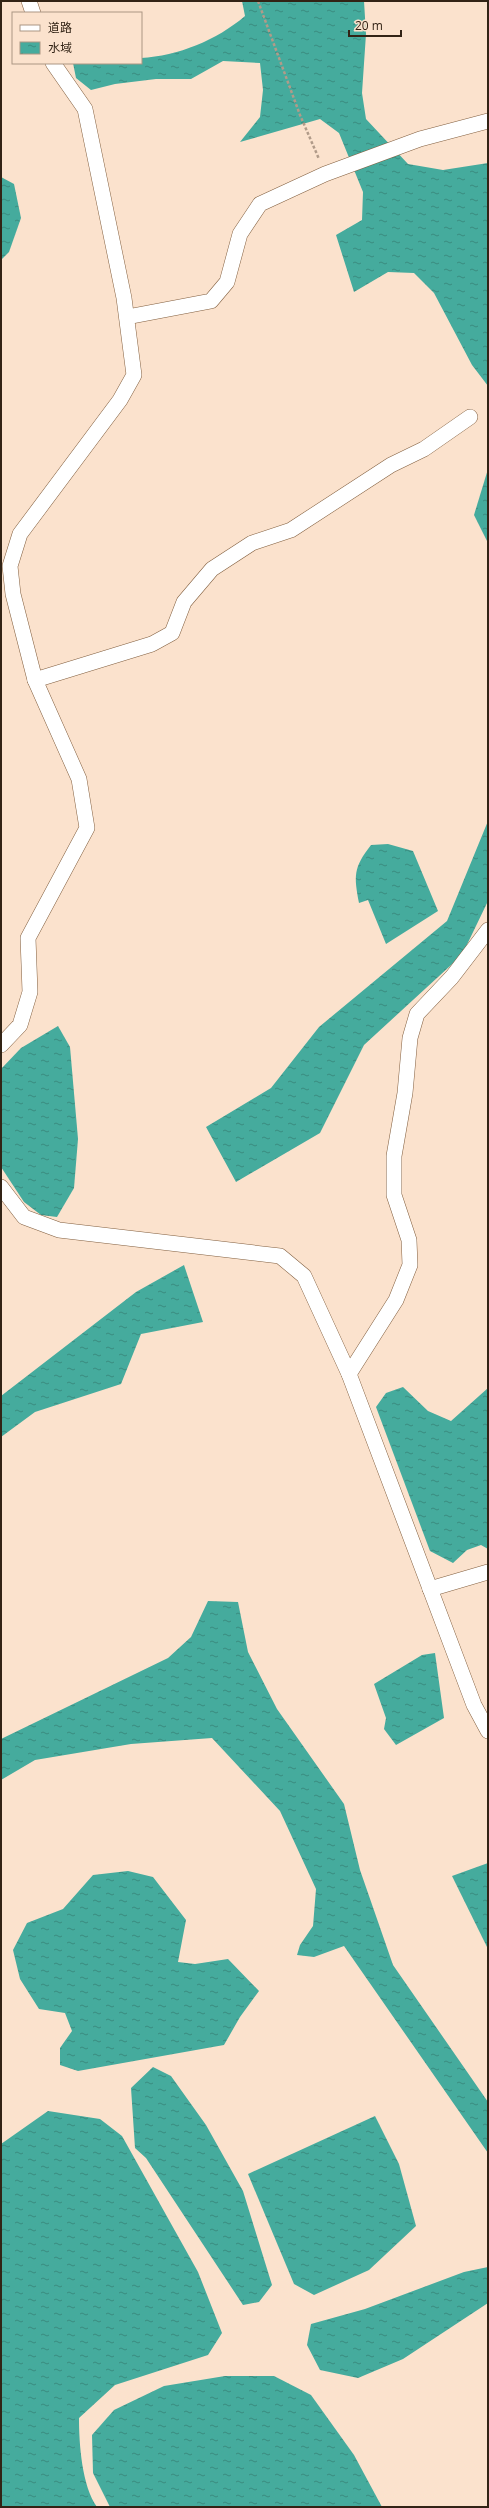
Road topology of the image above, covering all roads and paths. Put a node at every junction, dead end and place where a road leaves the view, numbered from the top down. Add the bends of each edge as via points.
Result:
1 (29, 1) edge
2 (258, 1) edge
3 (33, 12) edge
4 (53, 64) edge
5 (488, 121) edge
6 (326, 174) junction
7 (127, 317) junction
8 (470, 417) dead end
9 (35, 680) junction
10 (488, 930) edge
11 (1, 1045) edge
12 (1, 1187) edge
13 (349, 1374) junction
14 (488, 1572) edge
15 (430, 1589) junction
16 (488, 1731) edge

1 - 3 street
2 - 6 path via 300,115
4 - 7 street via 85,109
5 - 6 street via 420,139
6 - 7 street via 260,204 240,234 228,282 211,301
7 - 9 street via 134,375 120,400 20,534 10,566 13,594
8 - 9 street via 424,449 392,465 291,530 252,543 212,569 184,602 172,633 152,644
9 - 11 street via 79,779 87,828 28,938 30,992 20,1025
10 - 13 street via 452,977 417,1014 410,1038 405,1093 394,1156 394,1195 409,1240 410,1265 396,1300
12 - 13 street via 24,1217 59,1230 280,1256 304,1276
13 - 15 street
14 - 15 street
15 - 16 street via 474,1705

